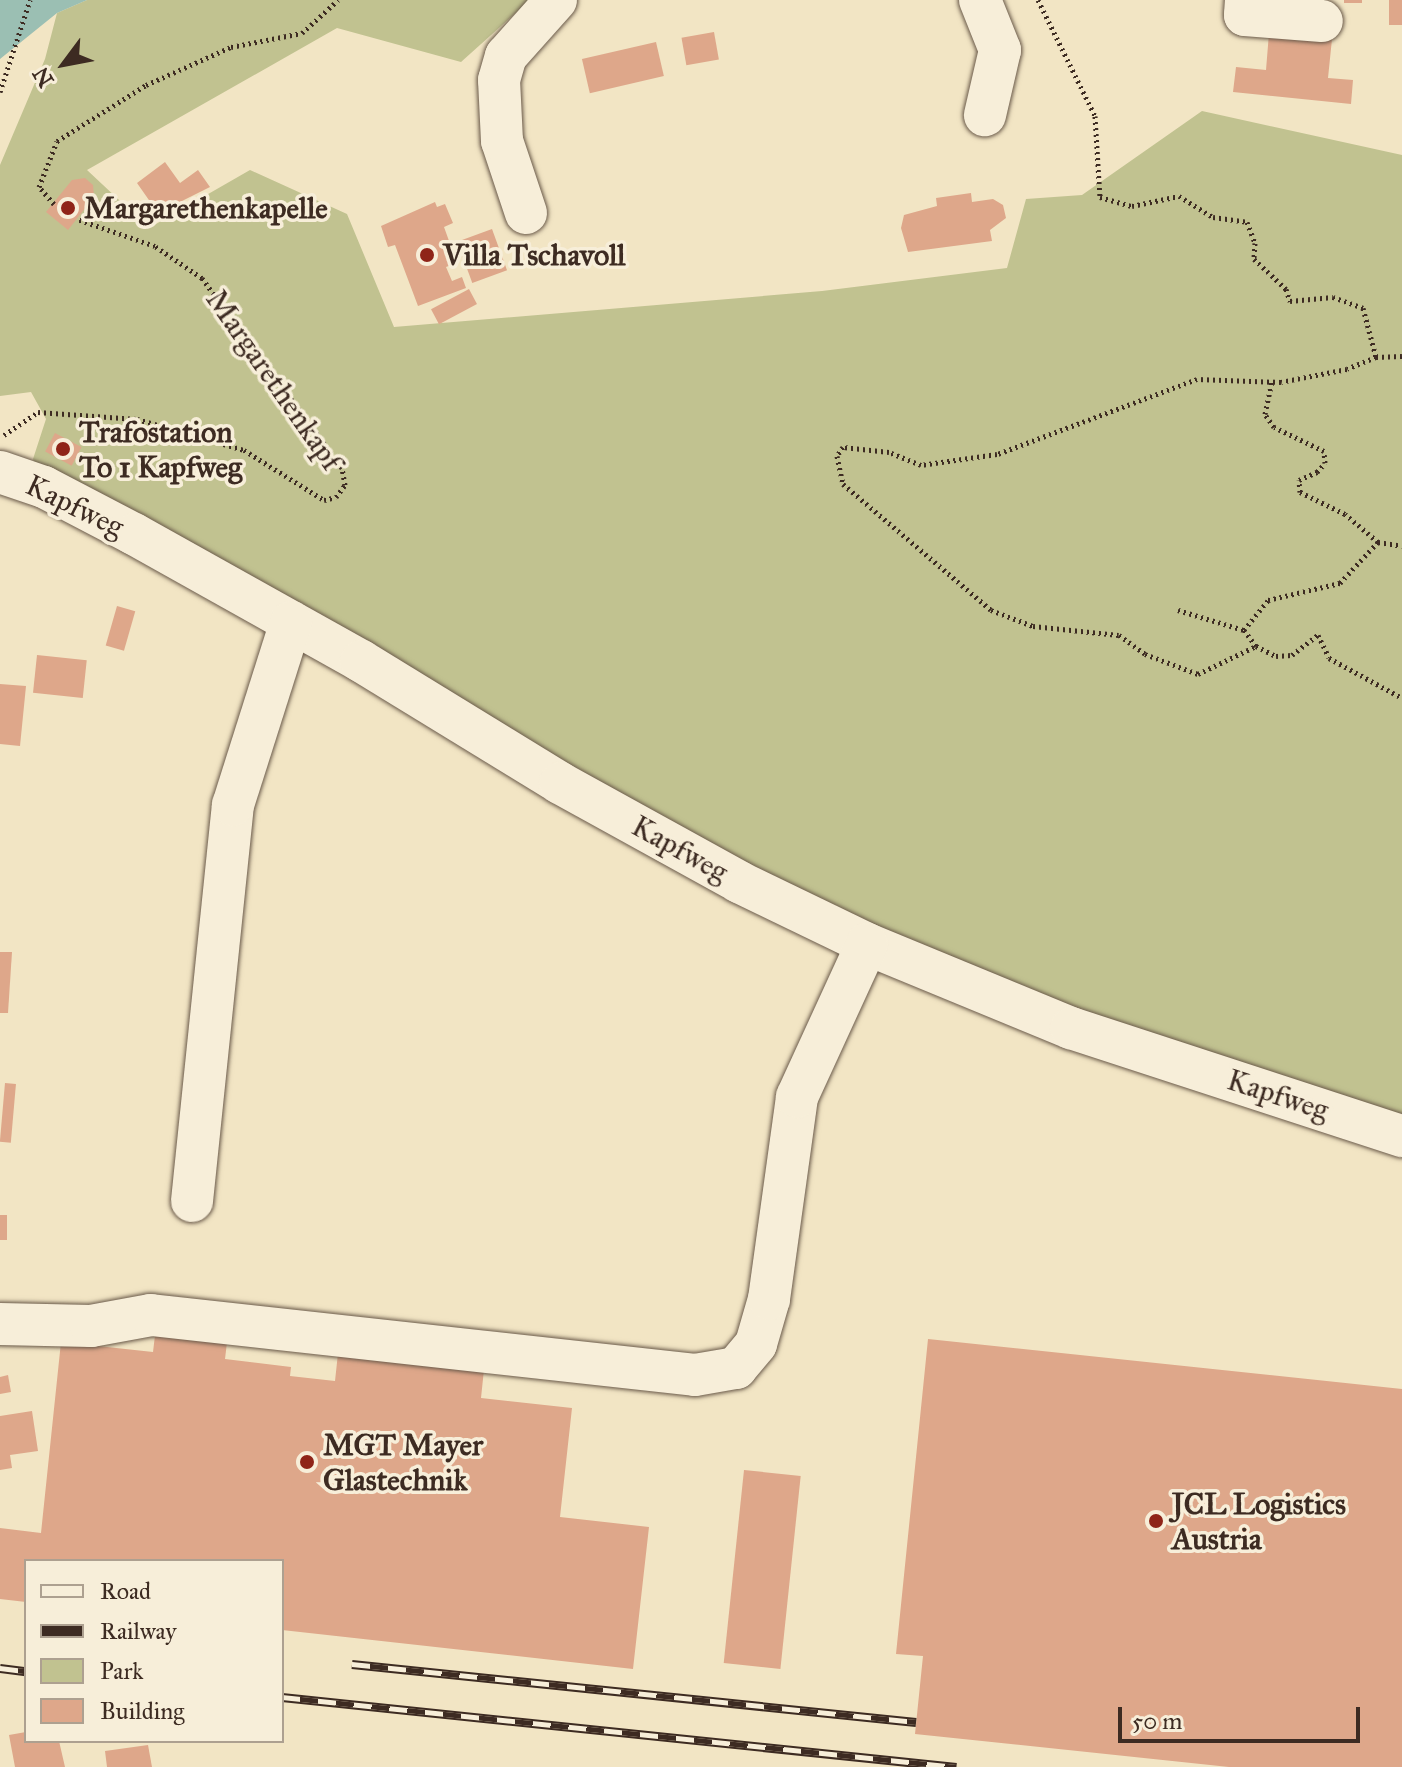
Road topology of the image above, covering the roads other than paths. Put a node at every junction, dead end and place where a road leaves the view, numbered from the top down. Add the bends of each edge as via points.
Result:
1 (556, 0) edge
2 (980, 0) edge
3 (1246, 0) edge
4 (1322, 21) dead end
5 (985, 115) dead end
6 (526, 213) dead end
7 (0, 472) edge
8 (291, 622) junction
9 (867, 944) junction
10 (1402, 1136) edge
11 (192, 1201) dead end
12 (0, 1324) edge

1 - 6 street via 506,56 499,80 502,141
2 - 5 street via 1000,50
3 - 4 street via 1245,15
7 - 8 street, Kapfweg via 44,487
8 - 9 street, Kapfweg via 574,790 739,882
8 - 11 street via 233,805
9 - 10 street, Kapfweg via 1071,1028
9 - 12 street via 797,1097 769,1299 756,1344 736,1368 695,1375 151,1315 91,1326

